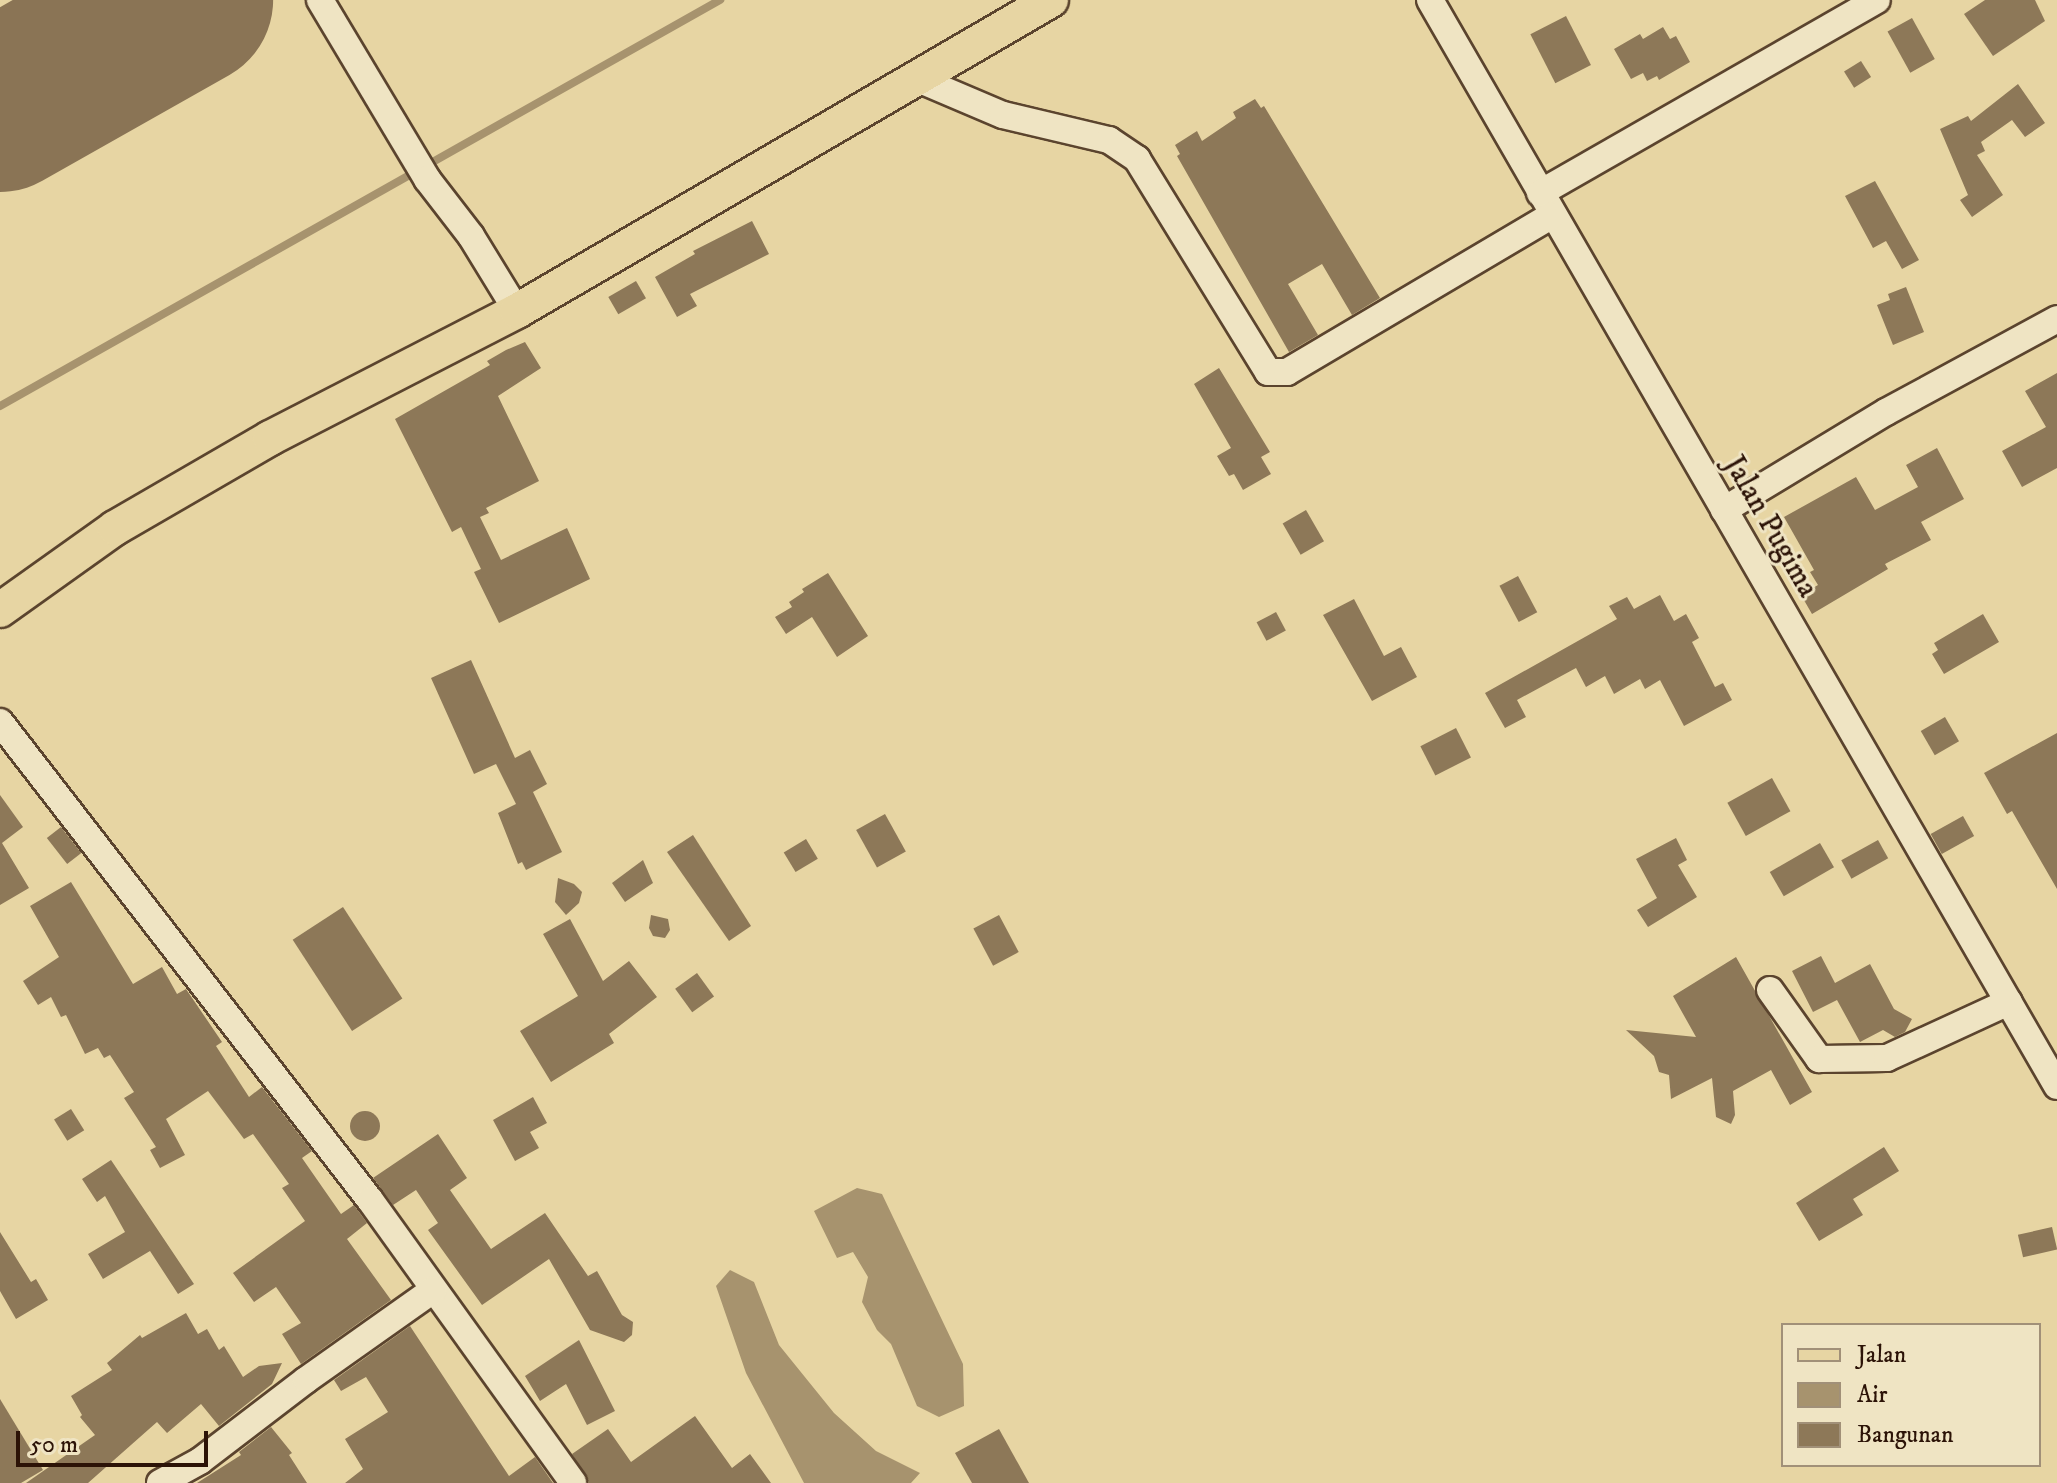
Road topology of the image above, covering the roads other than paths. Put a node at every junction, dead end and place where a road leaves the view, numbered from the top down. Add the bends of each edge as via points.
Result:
1 (320, 0) edge
2 (1051, 0) edge
3 (1430, 0) edge
4 (1877, 0) edge
5 (918, 79) junction
6 (1546, 204) junction
7 (517, 311) junction
8 (2057, 319) edge
9 (1724, 510) junction
10 (0, 610) edge
11 (0, 722) edge
12 (1770, 990) dead end
13 (2009, 1002) junction
14 (2057, 1086) edge
15 (433, 1290) junction
16 (160, 1483) edge
17 (573, 1483) edge

1 - 7 street via 421,170 493,268
2 - 5 main road
3 - 6 street, Jalan Pugima
4 - 6 street
5 - 6 street via 1003,115 1109,140 1137,159 1268,372 1287,372 1300,365
5 - 7 main road
6 - 9 street, Jalan Pugima
7 - 10 main road via 257,446 115,528
8 - 9 street via 1886,412
9 - 13 street, Jalan Pugima
11 - 15 street via 342,1163
12 - 13 street via 1819,1059 1887,1058
13 - 14 street, Jalan Pugima
15 - 16 street via 200,1461
15 - 17 street

